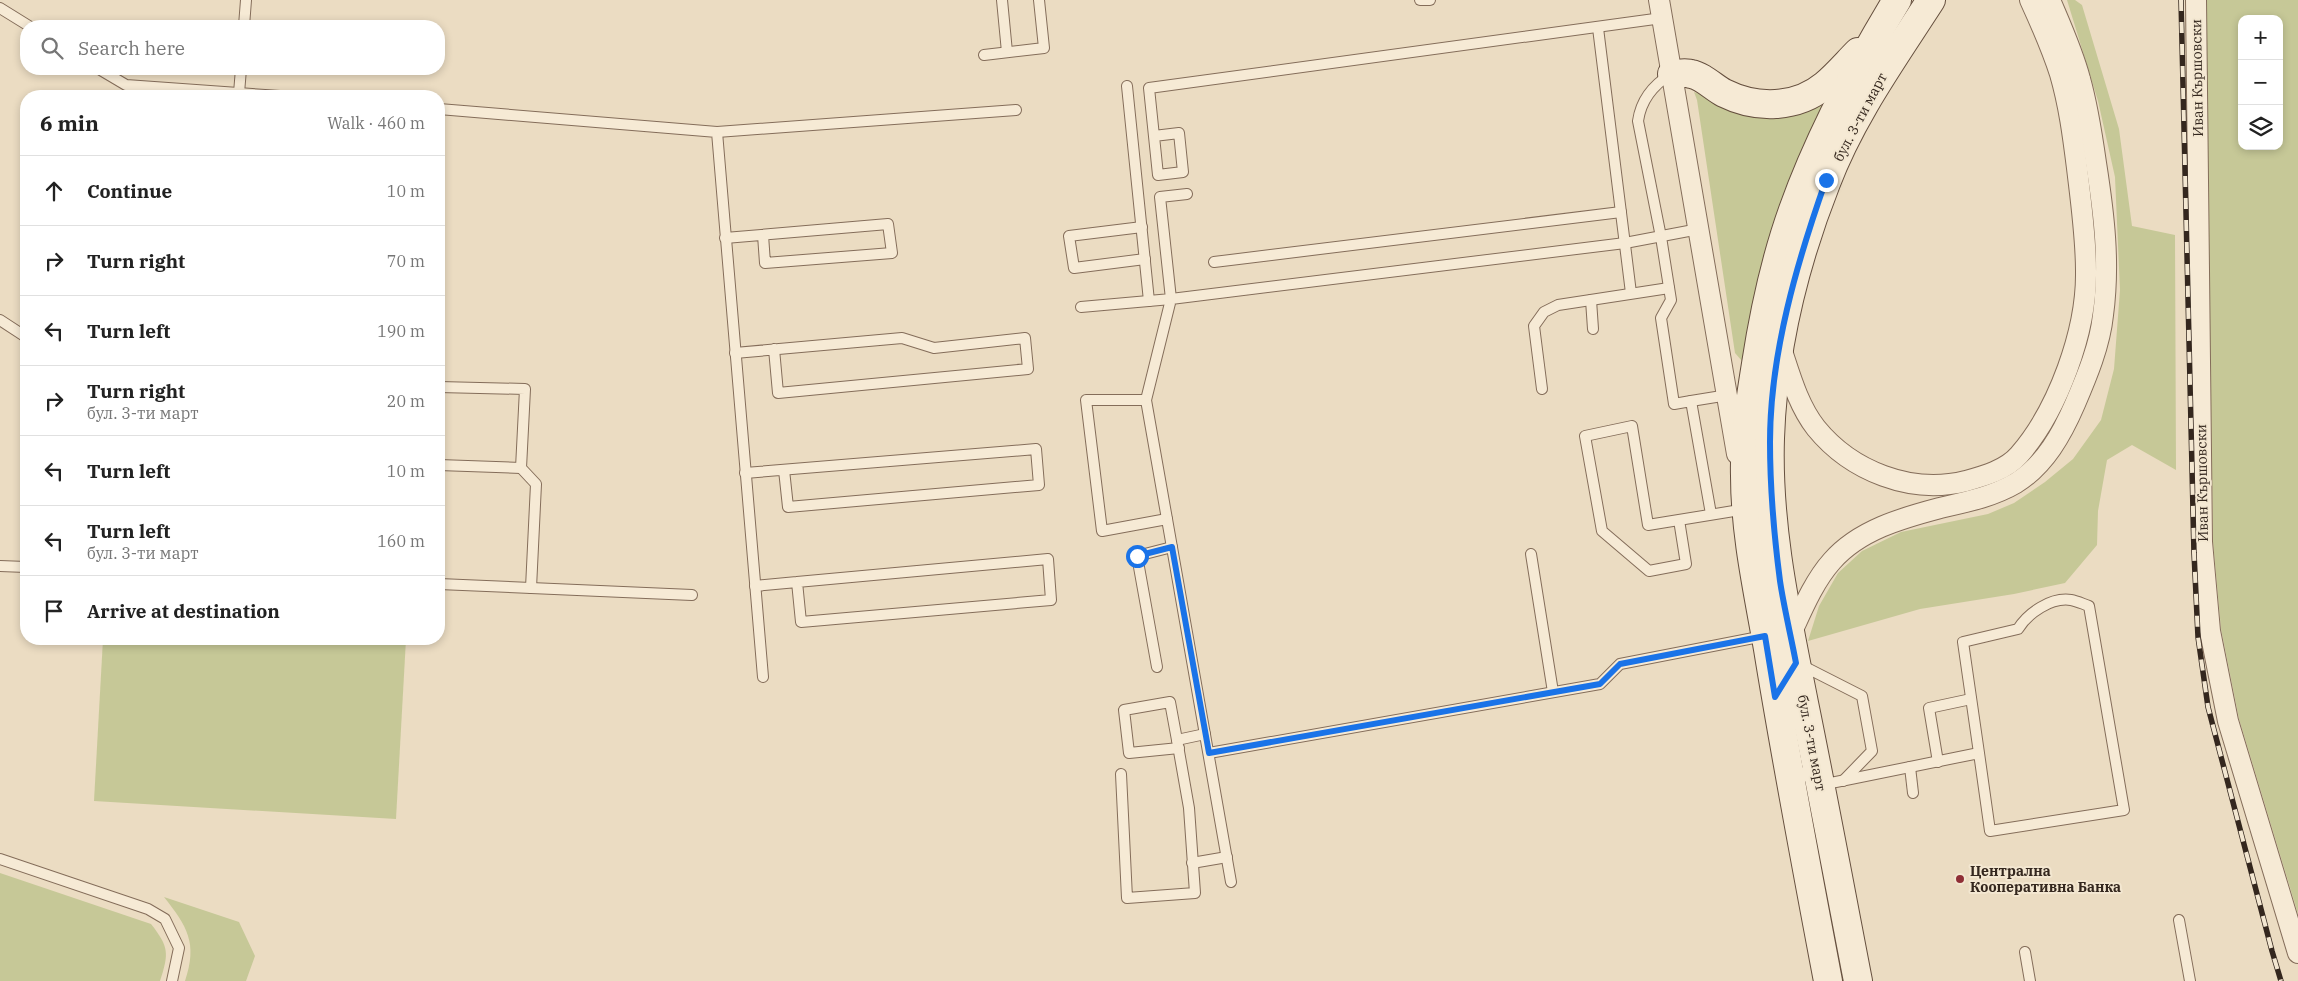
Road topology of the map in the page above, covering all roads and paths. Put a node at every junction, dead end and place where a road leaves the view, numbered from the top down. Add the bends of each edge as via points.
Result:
1 (246, 0) edge
2 (1002, 0) edge
3 (1039, 0) edge
4 (1420, 0) edge
5 (1430, 0) edge
6 (1897, 0) edge
7 (1931, 0) edge
8 (2030, 0) edge
9 (2050, 0) edge
10 (2196, 0) edge
11 (0, 8) edge
12 (1660, 9) edge
13 (20, 20) edge
14 (244, 20) edge
15 (1598, 28) junction
16 (1877, 34) junction
17 (1007, 52) junction
18 (984, 55) dead end
19 (1672, 74) junction
20 (109, 75) edge
21 (240, 75) edge
22 (1127, 86) dead end
23 (197, 90) edge
24 (239, 90) edge
25 (445, 109) edge
26 (1016, 110) dead end
27 (717, 132) junction
28 (1154, 136) junction
29 (1187, 194) dead end
30 (1622, 212) junction
31 (1142, 227) junction
32 (1699, 229) junction
33 (763, 235) junction
34 (1662, 236) junction
35 (725, 238) junction
36 (1626, 243) junction
37 (1145, 259) junction
38 (1214, 262) dead end
39 (1669, 288) junction
40 (1631, 293) junction
41 (1170, 299) junction
42 (1591, 300) junction
43 (1149, 301) junction
44 (1080, 308) dead end
45 (0, 320) edge
46 (1593, 329) dead end
47 (20, 333) edge
48 (1781, 346) junction
49 (774, 349) junction
50 (735, 353) junction
51 (445, 387) edge
52 (1542, 389) dead end
53 (1728, 395) junction
54 (1146, 400) junction
55 (1691, 401) junction
56 (445, 465) edge
57 (521, 468) junction
58 (784, 470) junction
59 (745, 473) junction
60 (1746, 509) junction
61 (1711, 514) junction
62 (1167, 519) junction
63 (1679, 520) junction
64 (1172, 547) junction
65 (1531, 554) dead end
66 (0, 566) edge
67 (20, 567) edge
68 (797, 582) junction
69 (445, 584) edge
70 (755, 586) junction
71 (531, 588) junction
72 (692, 595) dead end
73 (1778, 635) junction
74 (1796, 663) junction
75 (1157, 667) dead end
76 (763, 677) dead end
77 (1554, 692) junction
78 (1775, 697) junction
79 (1971, 699) junction
80 (1205, 734) junction
81 (1178, 744) junction
82 (1209, 753) junction
83 (1979, 753) junction
84 (1938, 762) junction
85 (1787, 763) junction
86 (1910, 767) junction
87 (1121, 774) dead end
88 (1832, 783) junction
89 (1913, 792) dead end
90 (1227, 857) junction
91 (0, 859) edge
92 (1192, 863) junction
93 (1232, 882) dead end
94 (2180, 920) dead end
95 (2025, 952) dead end
96 (2298, 953) edge
97 (172, 981) edge
98 (1828, 981) edge
99 (1858, 981) edge
100 (2030, 981) edge
101 (2190, 981) edge

1 - 14 lane
2 - 17 lane
3 - 17 lane via 1044,48
4 - 5 lane
6 - 16 main road, бул. 3-ти март
7 - 48 main road, бул. 3-ти март via 1875,86 1826,180 1792,286
8 - 48 street via 2055,59 2070,118 2086,272 2081,321 2069,363 2049,409 2030,440 2017,457 2002,468 1956,483 1914,483 1866,470 1842,454 1816,427 1792,384
9 - 73 street via 2080,78 2089,114 2106,229 2103,317 2080,392 2058,438 2033,471 1990,496 1924,512 1872,530 1833,560 1803,608
10 - 96 street, Иван Кършовски via 2202,542 2210,631 2228,720
11 - 13 lane
12 - 15 lane
12 - 19 street
15 - 28 lane via 1149,88
15 - 30 lane
16 - 19 main road via 1824,85 1789,103 1751,103 1720,91 1692,74
16 - 60 main road, бул. 3-ти март via 1826,130 1780,249 1752,386 1745,474
17 - 18 lane
19 - 32 street
19 - 34 lane via 1657,82 1640,108 1638,121
20 - 23 lane via 126,85
21 - 24 lane
22 - 31 lane
25 - 27 lane
26 - 27 lane
27 - 35 lane
28 - 28 lane via 1158,175 1184,172 1179,133
29 - 41 lane via 1160,197
30 - 36 lane
30 - 38 lane
31 - 37 lane
31 - 37 lane via 1069,236 1074,268
32 - 34 lane
32 - 53 street
33 - 33 lane via 765,263 892,253 888,224
33 - 35 lane
34 - 36 lane
34 - 39 lane
35 - 50 lane
36 - 40 lane
36 - 41 lane
37 - 43 lane
39 - 40 lane
39 - 55 lane via 1671,300 1661,318 1674,404
40 - 42 lane
41 - 43 lane
41 - 54 lane
42 - 46 lane
42 - 52 lane via 1558,305 1537,319 1534,326
43 - 44 lane
45 - 47 lane
48 - 73 main road, бул. 3-ти март via 1770,440 1780,581
49 - 49 lane via 778,393 1028,369 1025,338 934,348 902,338
49 - 50 lane
50 - 59 lane
51 - 57 lane via 526,389
53 - 55 lane
53 - 60 street
54 - 62 lane
54 - 62 lane via 1086,400 1102,531
55 - 61 lane
56 - 57 lane
57 - 71 lane via 536,484
58 - 58 lane via 788,507 1039,485 1036,449
58 - 59 lane
59 - 70 lane
60 - 61 lane
60 - 73 main road, бул. 3-ти март
61 - 63 lane
62 - 64 lane
63 - 63 lane via 1686,564 1649,571 1602,531 1584,436 1632,426 1648,524
64 - 75 lane via 1137,556
64 - 80 lane
65 - 77 lane
66 - 67 lane
68 - 68 lane via 801,622 1051,600 1048,559
68 - 70 lane
69 - 71 lane
70 - 76 lane
71 - 72 lane
73 - 74 main road, бул. 3-ти март
73 - 77 lane via 1620,664 1600,684
73 - 78 main road, бул. 3-ти март
74 - 78 lane
74 - 88 main road, бул. 3-ти март
74 - 88 lane via 1862,696 1872,751
77 - 82 lane
78 - 85 main road, бул. 3-ти март
79 - 83 lane
79 - 83 lane via 1963,642 2018,628 2025,618 2054,601 2070,600 2089,606 2124,810 1990,831
79 - 84 lane via 1929,708
80 - 81 lane
80 - 82 lane
81 - 81 lane via 1130,753 1124,710 1170,702
81 - 92 lane via 1189,808
82 - 90 lane
83 - 84 lane
84 - 86 lane
85 - 88 lane
85 - 98 main road, бул. 3-ти март
86 - 88 lane
86 - 89 lane
87 - 92 lane via 1127,898 1195,893
88 - 99 main road, бул. 3-ти март
90 - 92 lane
90 - 93 lane
91 - 97 lane via 148,909 165,918 179,948
94 - 101 lane
95 - 100 lane

